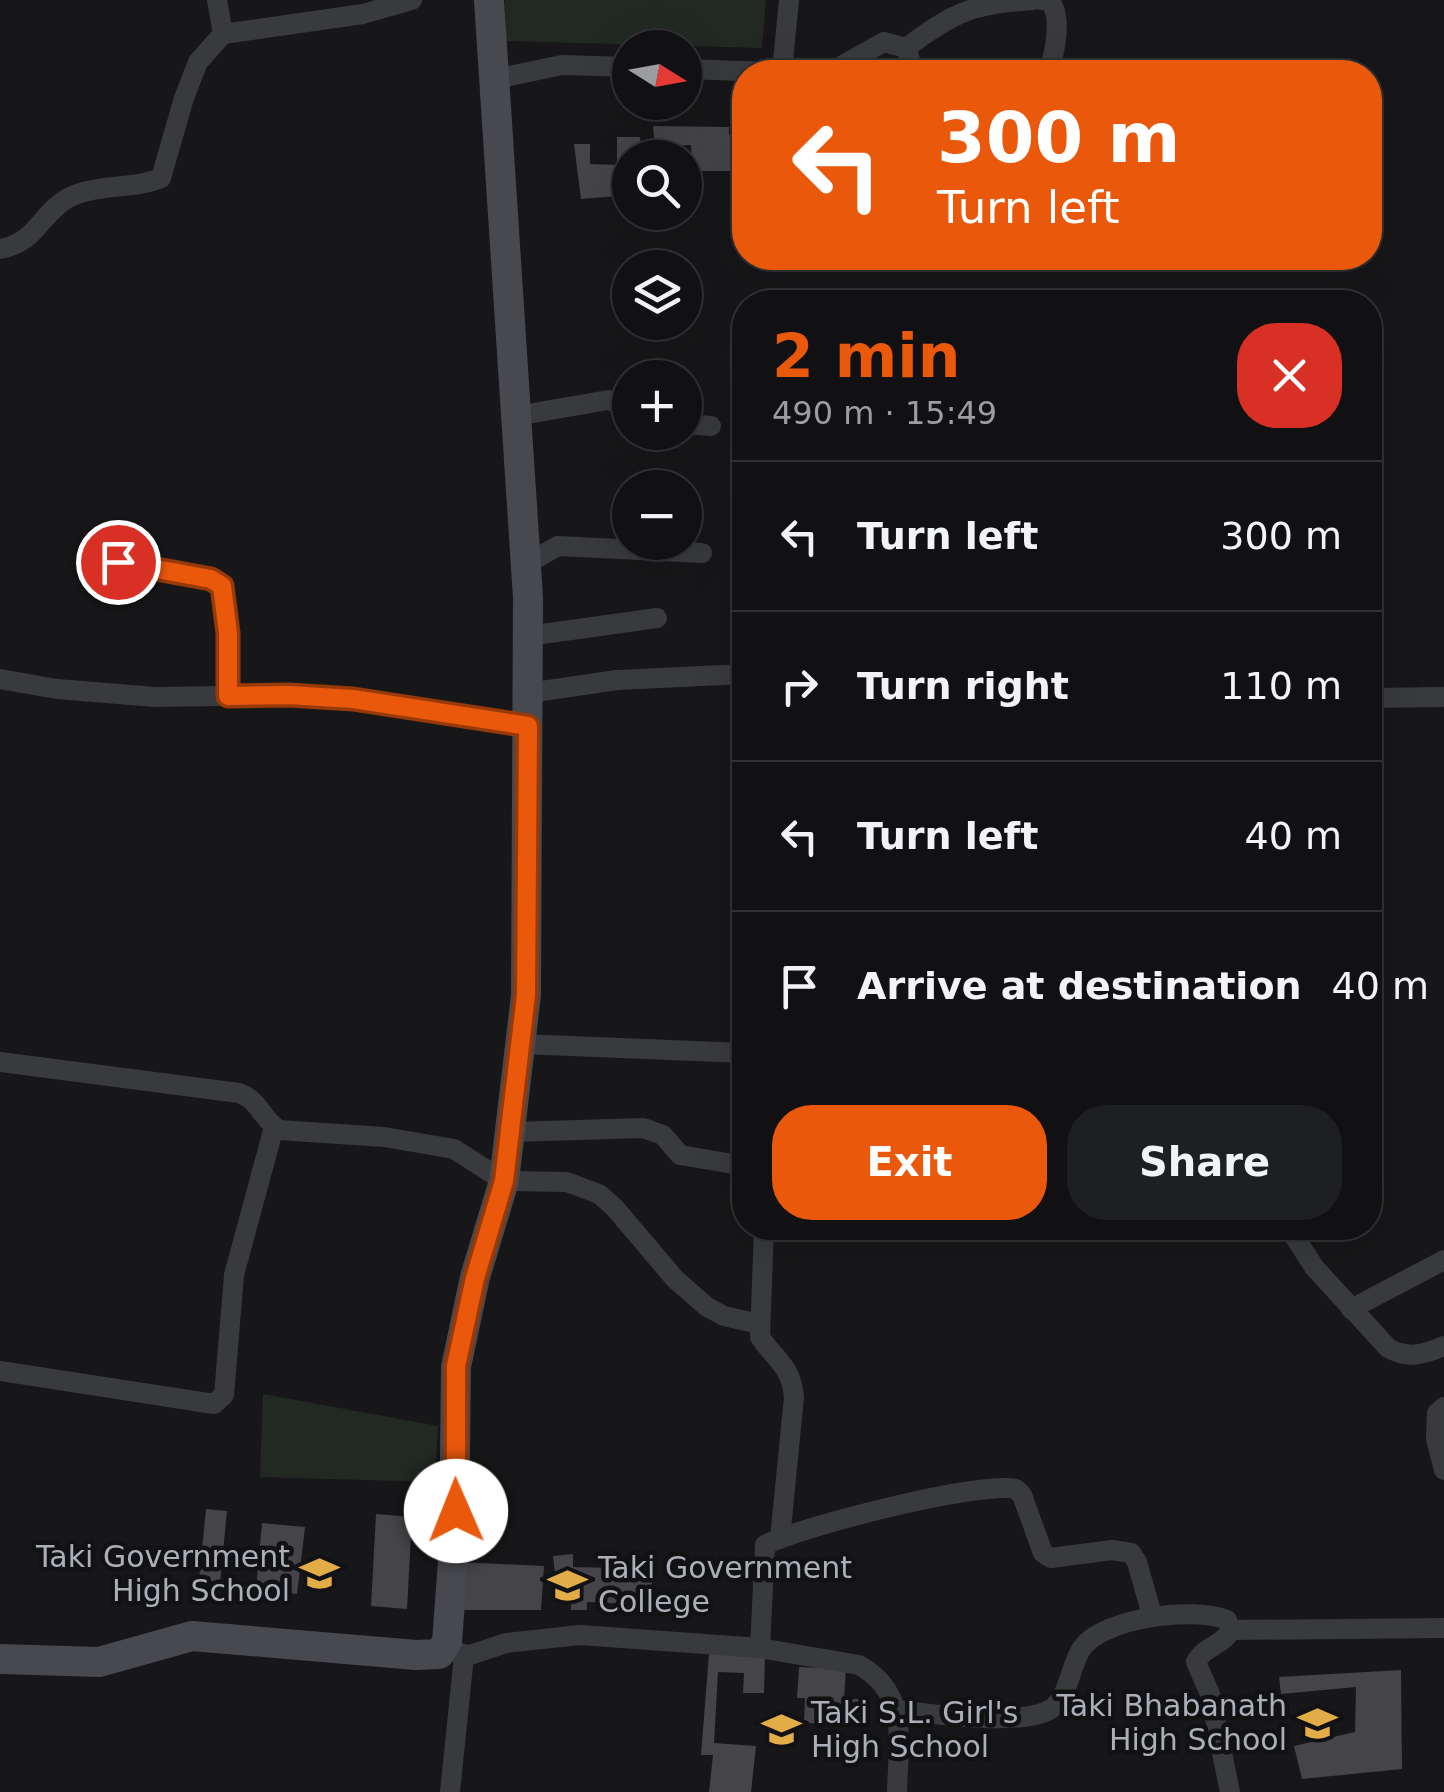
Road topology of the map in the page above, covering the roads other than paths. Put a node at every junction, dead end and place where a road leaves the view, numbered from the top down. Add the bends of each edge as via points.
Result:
1 (217, 0) edge
2 (412, 0) edge
3 (489, 0) edge
4 (789, 0) edge
5 (1038, 0) edge
6 (222, 34) junction
7 (906, 48) junction
8 (783, 60) edge
9 (852, 60) edge
10 (910, 60) edge
11 (1050, 60) edge
12 (612, 66) edge
13 (702, 70) edge
14 (732, 71) edge
15 (495, 78) junction
16 (0, 249) edge
17 (612, 401) edge
18 (516, 416) junction
19 (702, 425) edge
20 (711, 426) dead end
21 (612, 549) edge
22 (87, 557) dead end
23 (526, 564) junction
24 (657, 618) dead end
25 (528, 636) junction
26 (732, 675) edge
27 (0, 678) edge
28 (528, 693) junction
29 (228, 696) junction
30 (1444, 697) edge
31 (1382, 698) edge
32 (528, 726) junction
33 (521, 1044) junction
34 (732, 1052) edge
35 (0, 1062) edge
36 (274, 1127) junction
37 (511, 1132) junction
38 (732, 1164) edge
39 (504, 1181) junction
40 (763, 1240) edge
41 (1297, 1240) edge
42 (1444, 1260) edge
43 (1350, 1309) junction
44 (759, 1324) junction
45 (1444, 1346) edge
46 (0, 1371) edge
47 (1444, 1406) edge
48 (1444, 1470) edge
49 (780, 1539) junction
50 (1152, 1615) junction
51 (1444, 1628) edge
52 (1230, 1630) junction
53 (760, 1648) junction
54 (454, 1652) junction
55 (0, 1659) edge
56 (898, 1710) junction
57 (450, 1792) edge
58 (896, 1792) edge
59 (1230, 1792) edge

1 - 6 street
2 - 6 street via 364,14
3 - 15 street
4 - 8 street
5 - 7 street via 960,12
5 - 11 street via 1055,10
6 - 16 street via 198,62 161,178 86,190 56,206 23,242
7 - 9 street via 884,42
7 - 10 street
12 - 15 street via 562,65
13 - 14 street
15 - 18 street
17 - 18 street
18 - 23 street
19 - 20 street
21 - 23 street via 558,546
22 - 29 street via 222,586
23 - 25 street
24 - 25 street
25 - 28 street
26 - 28 street
27 - 29 street via 155,697
28 - 32 street
29 - 32 street via 353,699
30 - 31 street
32 - 33 street
33 - 34 street
33 - 37 street
35 - 36 street via 239,1093 256,1102
36 - 39 street via 454,1149
36 - 46 street via 234,1275 224,1394 214,1404
37 - 38 street via 643,1128 663,1135 680,1155
37 - 39 street
39 - 44 street via 567,1182 599,1194 707,1308
39 - 54 street via 456,1366
40 - 44 street
41 - 43 street
42 - 43 street
43 - 45 street via 1403,1356
44 - 49 street via 760,1336 792,1378 794,1397
47 - 48 street via 1435,1423
49 - 50 street via 918,1501 1009,1487 1022,1494 1043,1554 1131,1553
49 - 53 street via 764,1551
50 - 52 street via 1217,1616
50 - 56 street via 1085,1643 1051,1710 988,1719
51 - 52 street
52 - 59 street via 1196,1662 1210,1694
53 - 54 street via 580,1635
53 - 56 street via 859,1666
54 - 55 street via 416,1655 192,1636 99,1662
54 - 57 street
56 - 58 street

